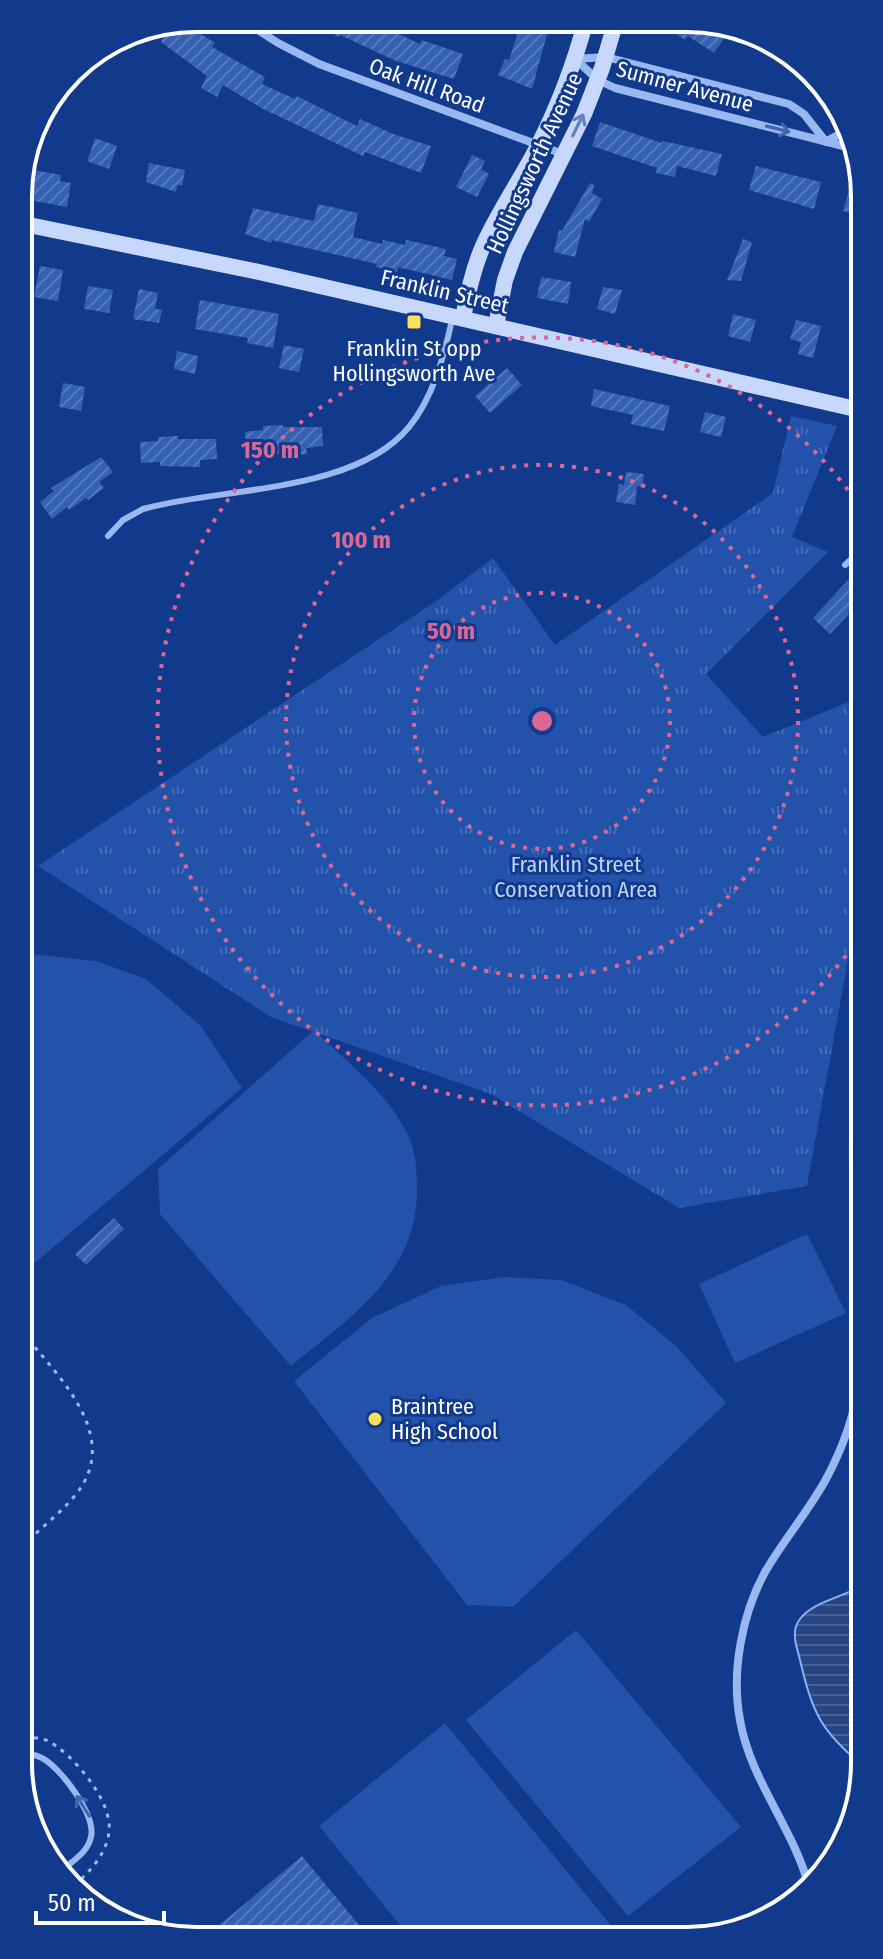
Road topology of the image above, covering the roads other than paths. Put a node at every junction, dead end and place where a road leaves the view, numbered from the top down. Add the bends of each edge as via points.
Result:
1 (261, 32) edge
2 (583, 32) edge
3 (613, 32) edge
4 (606, 57) junction
5 (575, 59) junction
6 (598, 80) junction
7 (839, 134) edge
8 (826, 142) junction
9 (539, 145) junction
10 (843, 146) edge
11 (563, 154) junction
12 (32, 226) edge
13 (458, 317) junction
14 (496, 326) junction
15 (851, 408) edge
16 (108, 536) dead end
17 (851, 559) edge
18 (845, 565) dead end
19 (851, 1412) edge
20 (32, 1755) edge
21 (68, 1865) edge
22 (805, 1876) edge

1 - 9 street, Oak Hill Road via 319,64
2 - 5 main road, Hollingsworth Avenue
3 - 4 main road, Hollingsworth Avenue
4 - 5 street, Sumner Avenue
4 - 6 main road, Hollingsworth Avenue
4 - 8 street, Sumner Avenue via 789,104
5 - 6 street, Sumner Avenue
5 - 9 main road, Hollingsworth Avenue
6 -> 8 street, Sumner Avenue
11 -> 6 main road, Hollingsworth Avenue
7 - 8 street
8 - 10 street, Sumner Avenue
9 - 11 street, Oak Hill Road
9 - 13 main road, Hollingsworth Avenue via 483,245
11 - 14 main road, Hollingsworth Avenue via 515,252
12 - 13 main road, Franklin Street
13 - 14 main road, Franklin Street
13 - 16 lane via 423,405 409,427 382,450 310,479 143,509
14 - 15 main road, Franklin Street
17 - 18 lane
19 - 22 street via 827,1477 758,1587 745,1625 738,1678 740,1721 748,1749
21 -> 20 lane via 90,1841 90,1818 51,1764

